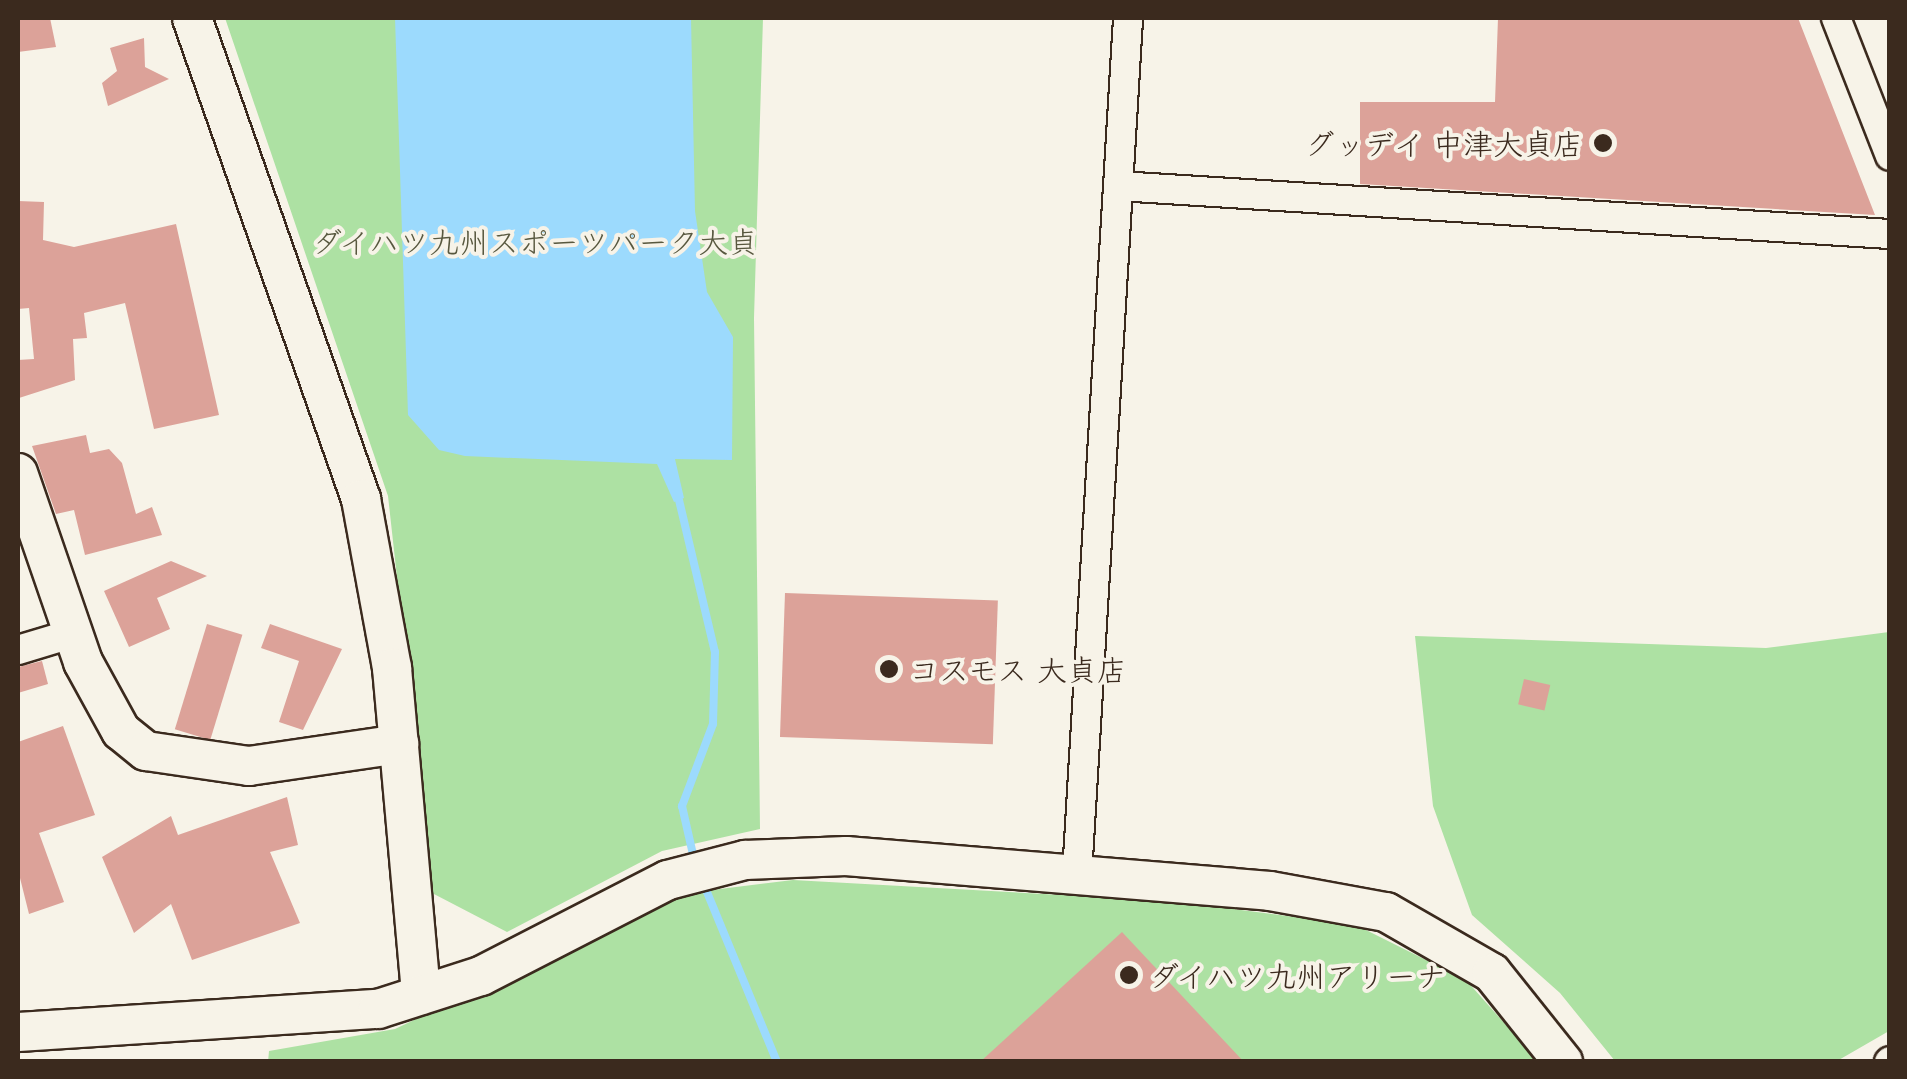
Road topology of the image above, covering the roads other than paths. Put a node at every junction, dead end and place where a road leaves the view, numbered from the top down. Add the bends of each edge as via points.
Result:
1 (192, 18) edge
2 (1128, 18) edge
3 (1836, 18) edge
4 (1890, 156) edge
5 (1118, 186) junction
6 (1890, 234) edge
7 (18, 474) edge
8 (71, 634) junction
9 (18, 650) edge
10 (400, 744) junction
11 (1077, 876) junction
12 (421, 995) junction
13 (18, 1032) edge
14 (1563, 1062) edge

1 - 10 street via 361,498
2 - 5 street
3 - 4 street
5 - 6 street
5 - 11 street
7 - 8 street
8 - 9 street
8 - 10 street via 121,732 172,761 250,766
10 - 12 street
11 - 12 street via 846,856 745,860 668,880 526,956
11 - 14 street via 1338,899 1386,912 1492,973
12 - 13 street via 324,1019

